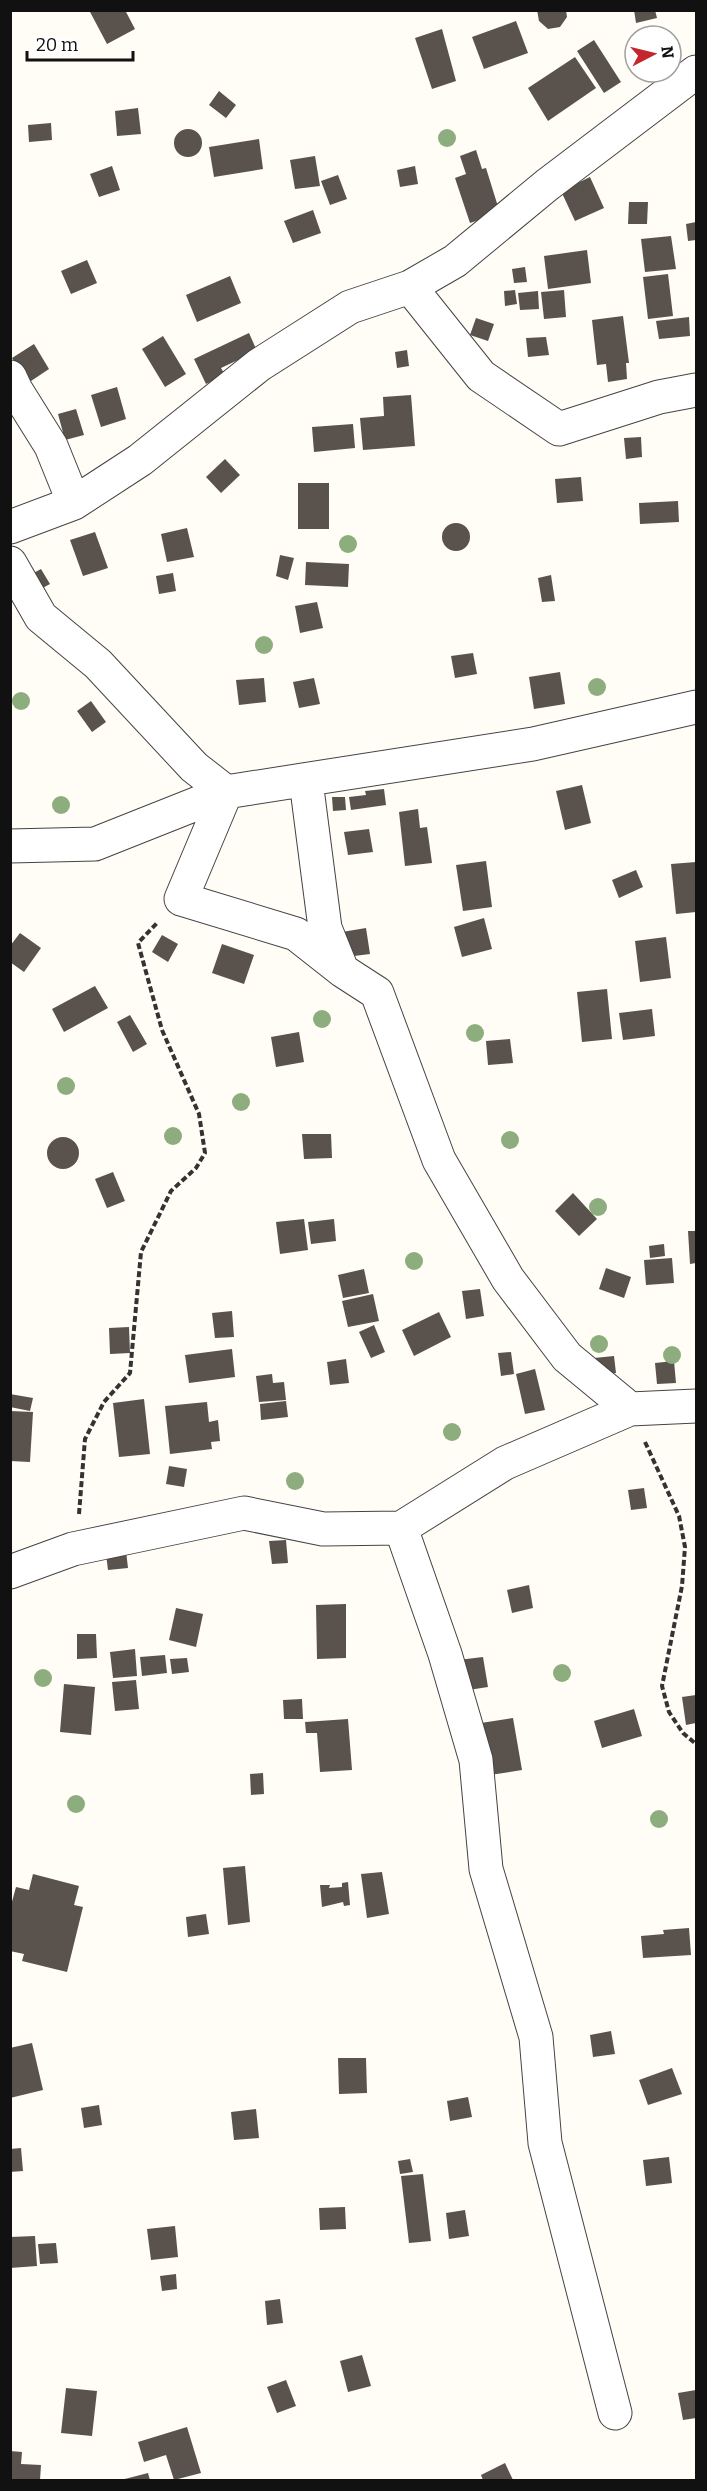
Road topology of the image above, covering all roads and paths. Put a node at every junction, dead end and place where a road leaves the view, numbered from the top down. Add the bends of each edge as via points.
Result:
1 (696, 72) edge
2 (410, 288) junction
3 (10, 377) edge
4 (696, 390) edge
5 (74, 503) junction
6 (10, 527) edge
7 (10, 563) edge
8 (696, 707) edge
9 (306, 781) junction
10 (226, 792) junction
11 (10, 846) edge
12 (181, 899) junction
13 (343, 971) junction
14 (696, 1406) edge
15 (630, 1409) junction
16 (401, 1528) junction
17 (73, 1549) junction
18 (10, 1572) edge
19 (696, 1744) edge
20 (615, 2413) dead end

1 - 2 street via 547,185 455,261
2 - 4 street via 482,376 559,429 659,397
2 - 5 street via 350,308 259,365 140,460
3 - 5 street via 51,446
5 - 6 street
7 - 10 street via 41,617 98,664 194,767
8 - 9 street via 533,744
9 - 10 street
9 - 13 street via 325,928
10 - 11 street via 95,844
10 - 12 street
12 - 13 street via 296,934
12 - 17 path via 138,943 162,1030 199,1114 205,1153 196,1168 171,1191 141,1252 130,1373 104,1402 85,1439
13 - 15 street via 377,993 439,1160 508,1279 567,1357
14 - 15 street
15 - 16 street via 505,1463
15 - 19 path via 679,1516 685,1547 682,1586 662,1686 669,1712
16 - 17 street via 323,1529 244,1513
16 - 20 street via 445,1654 476,1760 486,1869 536,2037 545,2143
17 - 18 street

